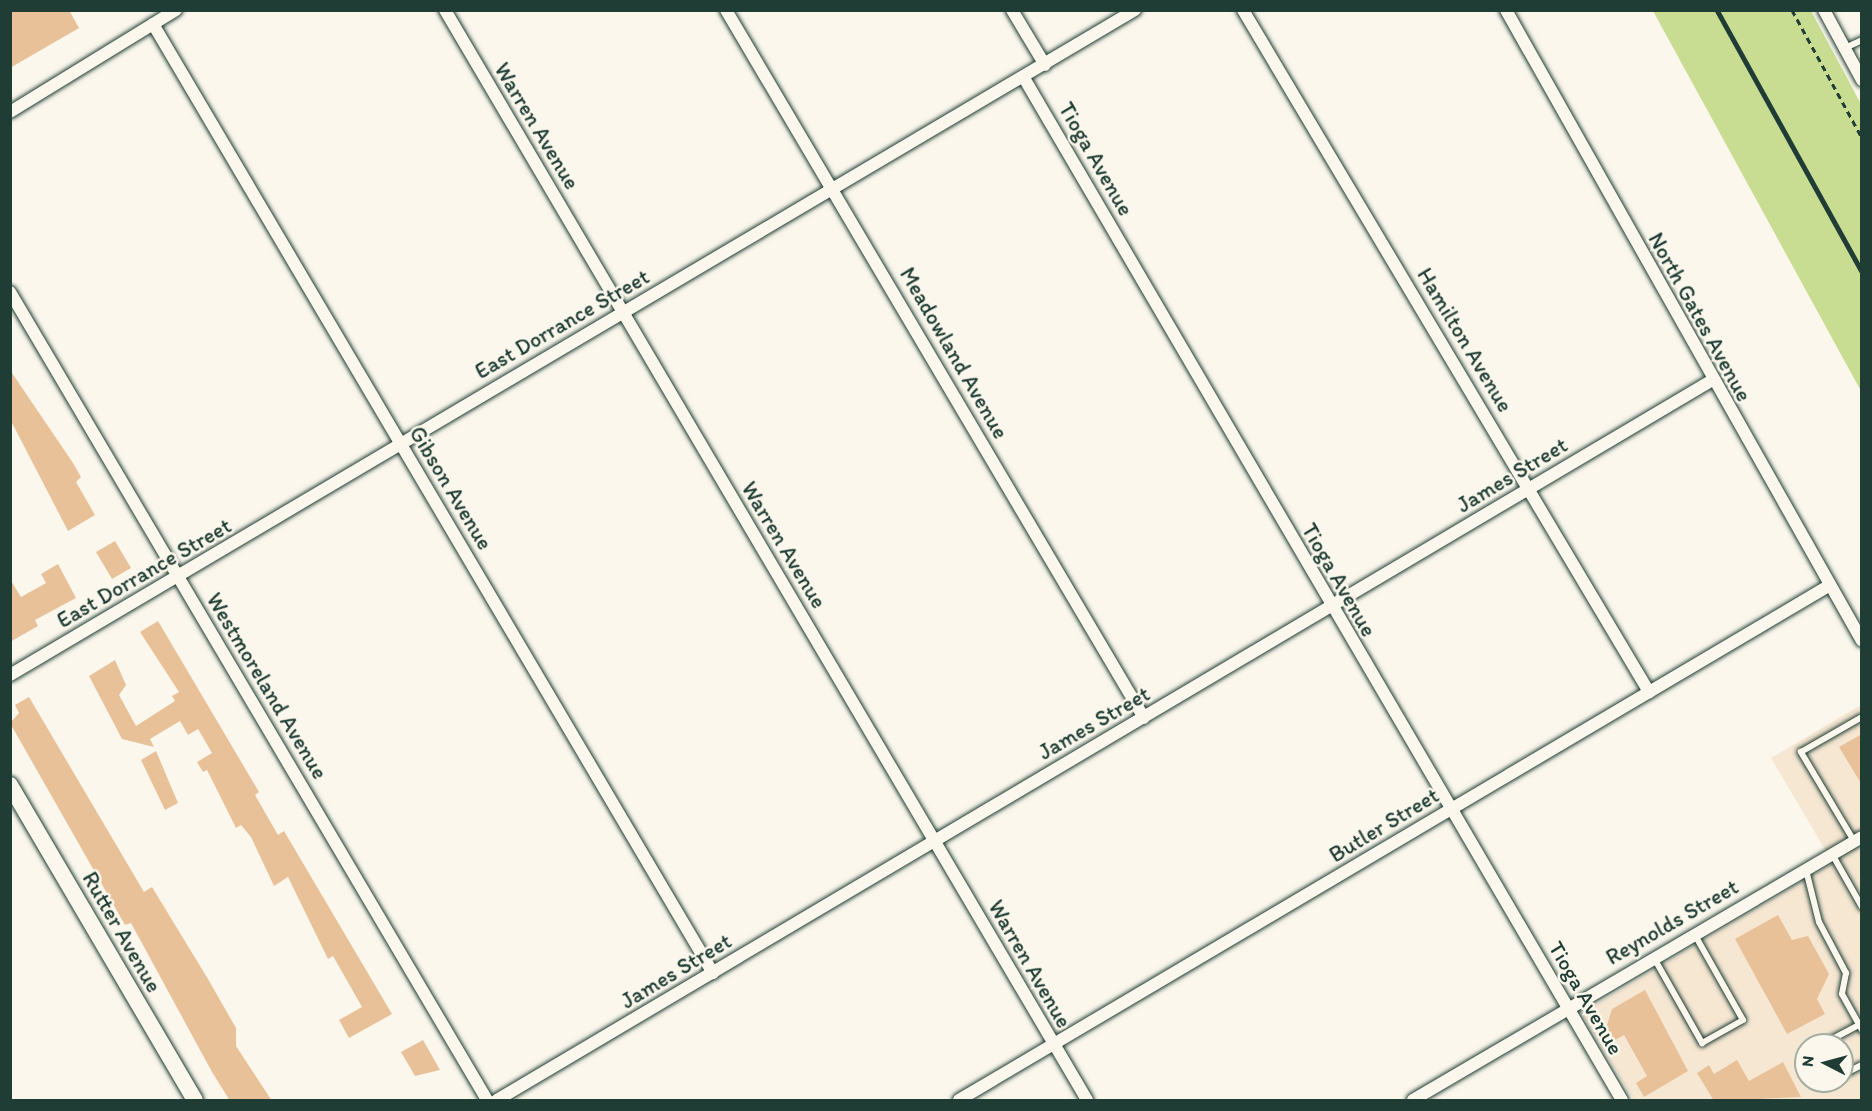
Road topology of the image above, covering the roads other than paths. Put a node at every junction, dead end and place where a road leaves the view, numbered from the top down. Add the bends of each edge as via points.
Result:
1 (176, 10) edge
2 (445, 10) edge
3 (726, 10) edge
4 (1012, 10) edge
5 (1135, 10) edge
6 (1243, 10) edge
7 (1506, 10) edge
8 (1824, 10) edge
9 (153, 24) junction
10 (1862, 40) edge
11 (1844, 48) junction
12 (1045, 65) junction
13 (1024, 78) junction
14 (1862, 80) edge
15 (10, 112) edge
16 (834, 191) junction
17 (10, 292) edge
18 (622, 312) junction
19 (1711, 381) junction
20 (401, 443) junction
21 (1529, 489) junction
22 (179, 578) junction
23 (1830, 585) junction
24 (1331, 609) junction
25 (1862, 641) edge
26 (10, 675) edge
27 (1649, 692) junction
28 (1862, 717) edge
29 (1144, 718) junction
30 (10, 785) edge
31 (1450, 810) junction
32 (1858, 839) edge
33 (934, 841) junction
34 (1832, 854) junction
35 (1806, 869) junction
36 (1862, 907) edge
37 (1695, 934) junction
38 (1654, 957) junction
39 (714, 973) junction
40 (1568, 1008) junction
41 (1860, 1027) edge
42 (1053, 1044) junction
43 (195, 1101) edge
44 (488, 1101) edge
45 (497, 1101) edge
46 (959, 1101) edge
47 (1087, 1101) edge
48 (1413, 1101) edge
49 (1622, 1101) edge

1 - 9 street
2 - 18 street, Warren Avenue
3 - 16 street, Meadowland Avenue
4 - 12 street
5 - 12 street, East Dorrance Street
6 - 21 street, Hamilton Avenue
7 - 19 street, North Gates Avenue
8 - 11 street
9 - 15 street
9 - 20 street, Gibson Avenue
10 - 11 lane
11 - 14 street
12 - 13 street, East Dorrance Street
13 - 16 street, East Dorrance Street
13 - 24 street, Tioga Avenue
16 - 18 street, East Dorrance Street
16 - 29 street, Meadowland Avenue
17 - 22 street, Westmoreland Avenue
18 - 20 street, East Dorrance Street
18 - 33 street, Warren Avenue
19 - 21 street, James Street
19 - 23 street, North Gates Avenue
20 - 22 street, East Dorrance Street
20 - 39 street, Gibson Avenue
21 - 24 street, James Street
21 - 27 street, Hamilton Avenue
22 - 26 street, East Dorrance Street
22 - 44 street, Westmoreland Avenue
23 - 25 street, North Gates Avenue
23 - 27 street, Butler Street
24 - 29 street, James Street
24 - 31 street, Tioga Avenue
27 - 31 street, Butler Street
28 - 32 lane via 1801,752
29 - 33 street, James Street
30 - 43 main road, Rutter Avenue
31 - 40 street, Tioga Avenue
31 - 42 street, Butler Street
32 - 34 street, Reynolds Street
33 - 39 street, James Street
33 - 42 street, Warren Avenue
34 - 35 street, Reynolds Street
34 - 36 lane
35 - 37 street, Reynolds Street
35 - 41 lane via 1819,922 1846,973 1842,994
37 - 38 street, Reynolds Street
37 - 38 lane via 1743,1020 1702,1043
38 - 40 street, Reynolds Street
39 - 45 street, James Street
40 - 48 street, Reynolds Street
40 - 49 street, Tioga Avenue
42 - 46 street, Butler Street
42 - 47 street, Warren Avenue

